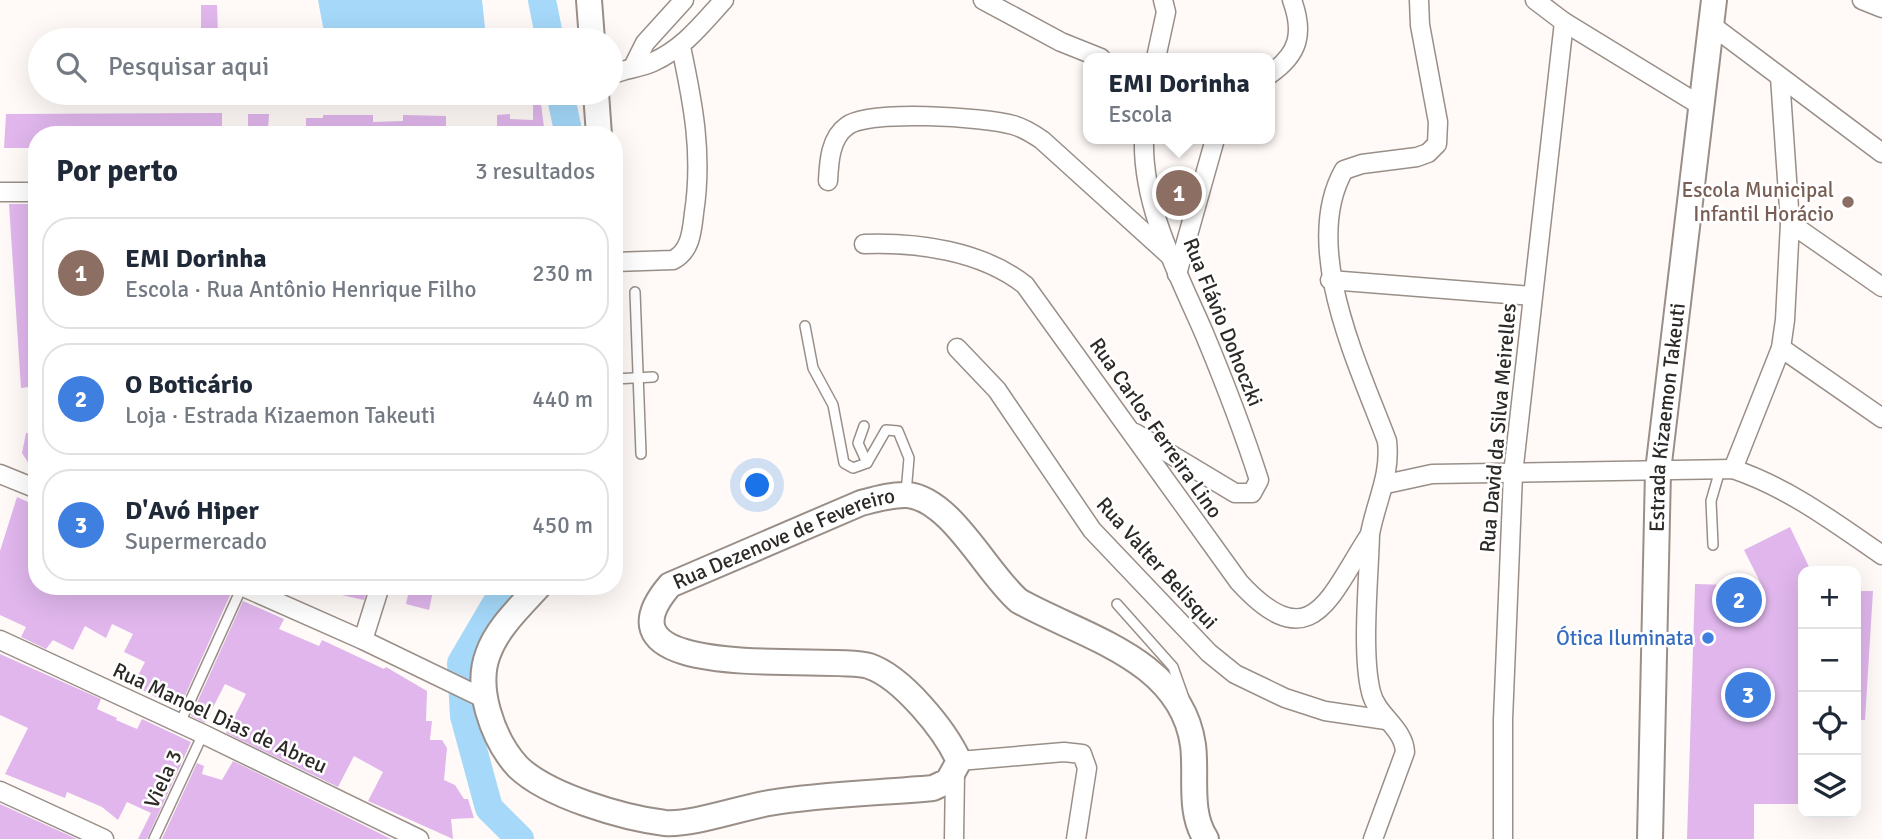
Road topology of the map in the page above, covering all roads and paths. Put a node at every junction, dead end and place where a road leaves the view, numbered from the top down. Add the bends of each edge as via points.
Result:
1 (589, 0) edge
2 (684, 0) edge
3 (724, 0) edge
4 (983, 0) edge
5 (1163, 0) edge
6 (1292, 0) edge
7 (1419, 0) edge
8 (1535, 0) edge
9 (1862, 0) edge
10 (1711, 7) edge
11 (1882, 8) edge
12 (1564, 22) junction
13 (591, 28) edge
14 (681, 47) junction
15 (1088, 53) edge
16 (1157, 53) edge
17 (634, 65) junction
18 (623, 70) edge
19 (1275, 71) edge
20 (1780, 77) junction
21 (597, 105) edge
22 (1703, 107) junction
23 (598, 126) edge
24 (1144, 144) edge
25 (1214, 144) edge
26 (1882, 153) edge
27 (828, 181) dead end
28 (0, 192) edge
29 (28, 192) edge
30 (1790, 223) junction
31 (864, 244) dead end
32 (1169, 255) junction
33 (623, 262) edge
34 (1177, 274) junction
35 (1330, 280) junction
36 (1882, 287) edge
37 (635, 292) dead end
38 (1532, 296) junction
39 (805, 326) dead end
40 (957, 348) dead end
41 (1781, 348) junction
42 (653, 377) dead end
43 (639, 378) junction
44 (623, 379) edge
45 (1882, 418) edge
46 (864, 426) dead end
47 (1128, 429) junction
48 (641, 454) dead end
49 (867, 463) junction
50 (1726, 470) junction
51 (1658, 471) junction
52 (0, 474) edge
53 (1513, 474) junction
54 (1386, 484) junction
55 (28, 485) edge
56 (906, 495) junction
57 (1370, 534) junction
58 (1713, 545) dead end
59 (1882, 555) edge
60 (241, 595) edge
61 (263, 595) edge
62 (377, 595) edge
63 (531, 595) edge
64 (1117, 604) dead end
65 (363, 639) junction
66 (0, 640) edge
67 (474, 693) junction
68 (1185, 713) junction
69 (1386, 720) junction
70 (180, 723) junction
71 (203, 734) junction
72 (957, 767) junction
73 (0, 791) edge
74 (686, 831) edge
75 (104, 839) edge
76 (153, 839) edge
77 (419, 839) edge
78 (954, 839) edge
79 (1076, 839) edge
80 (1206, 839) edge
81 (1373, 839) edge
82 (1503, 839) edge
83 (1650, 839) edge

1 - 13 street
2 - 17 street via 645,43
3 - 14 street
4 - 15 street
5 - 16 street via 1167,12
6 - 19 street via 1299,22 1297,48
7 - 35 street via 1439,135 1428,153 1343,170 1330,215
8 - 12 street
9 - 11 street
10 - 20 street
10 - 22 street, Estrada Kizaemon Takeuti
12 - 22 street
12 - 38 street, Rua David da Silva Meirelles
14 - 17 street via 650,64
14 - 33 street via 700,160 690,241 673,260
17 - 18 street
20 - 26 street
20 - 30 street
21 - 23 street
22 - 51 street, Estrada Kizaemon Takeuti
24 - 32 street, Rua Flávio Dohoczki via 1146,173
25 - 34 street
27 - 32 street via 837,137 861,119 995,121 1028,130 1042,140
28 - 29 street
30 - 36 street
30 - 41 street
31 - 47 street, Rua Carlos Ferreira Lino via 944,250 1008,271 1042,306
32 - 34 street, Rua Flávio Dohoczki
34 - 47 street, Rua Flávio Dohoczki via 1231,400 1259,480 1252,493 1235,493
35 - 38 street
35 - 54 street via 1387,441
37 - 43 lane
38 - 53 street, Rua David da Silva Meirelles
39 - 49 lane via 813,368 833,405 844,463 853,468
40 - 69 street, Rua Valter Belisqui via 997,390 1092,530 1209,653 1235,674 1285,698 1325,711
41 - 45 street
41 - 50 street
42 - 43 lane
43 - 44 lane
43 - 48 lane
46 - 49 lane via 858,443
47 - 57 street, Rua Carlos Ferreira Lino via 1239,582 1270,612 1304,617 1321,611
49 - 56 lane via 886,430 898,431 909,458
50 - 51 street
50 - 58 lane via 1710,501
50 - 59 street via 1765,480 1796,496
51 - 53 street
51 - 83 street, Estrada Kizaemon Takeuti
52 - 55 street
53 - 54 street via 1432,474
53 - 82 street, Rua David da Silva Meirelles
54 - 57 street
56 - 68 street, Rua Dezenove de Fevereiro via 930,503 944,514 1004,589 1019,601 1140,663 1168,686
56 - 72 street, Rua Dezenove de Fevereiro via 860,503 670,585 651,613 652,626 662,642 688,653 733,662 847,662 883,671 940,730
57 - 69 street via 1368,672 1374,701
60 - 70 lane
61 - 65 street
62 - 65 street
63 - 67 street via 488,654
64 - 68 lane via 1173,667
65 - 67 street
66 - 70 street, Rua Manoel Dias de Abreu
67 - 74 street via 506,752 537,781 559,793
68 - 80 street, Rua Dezenove de Fevereiro via 1193,742 1195,804
69 - 81 street via 1402,739 1405,752
70 - 71 street, Rua Manoel Dias de Abreu
71 - 76 lane, Viela 3
71 - 77 street, Rua Manoel Dias de Abreu
72 - 74 street via 933,789 773,803 723,812
72 - 78 street
72 - 79 street via 1046,753 1082,754 1087,768
73 - 75 street

